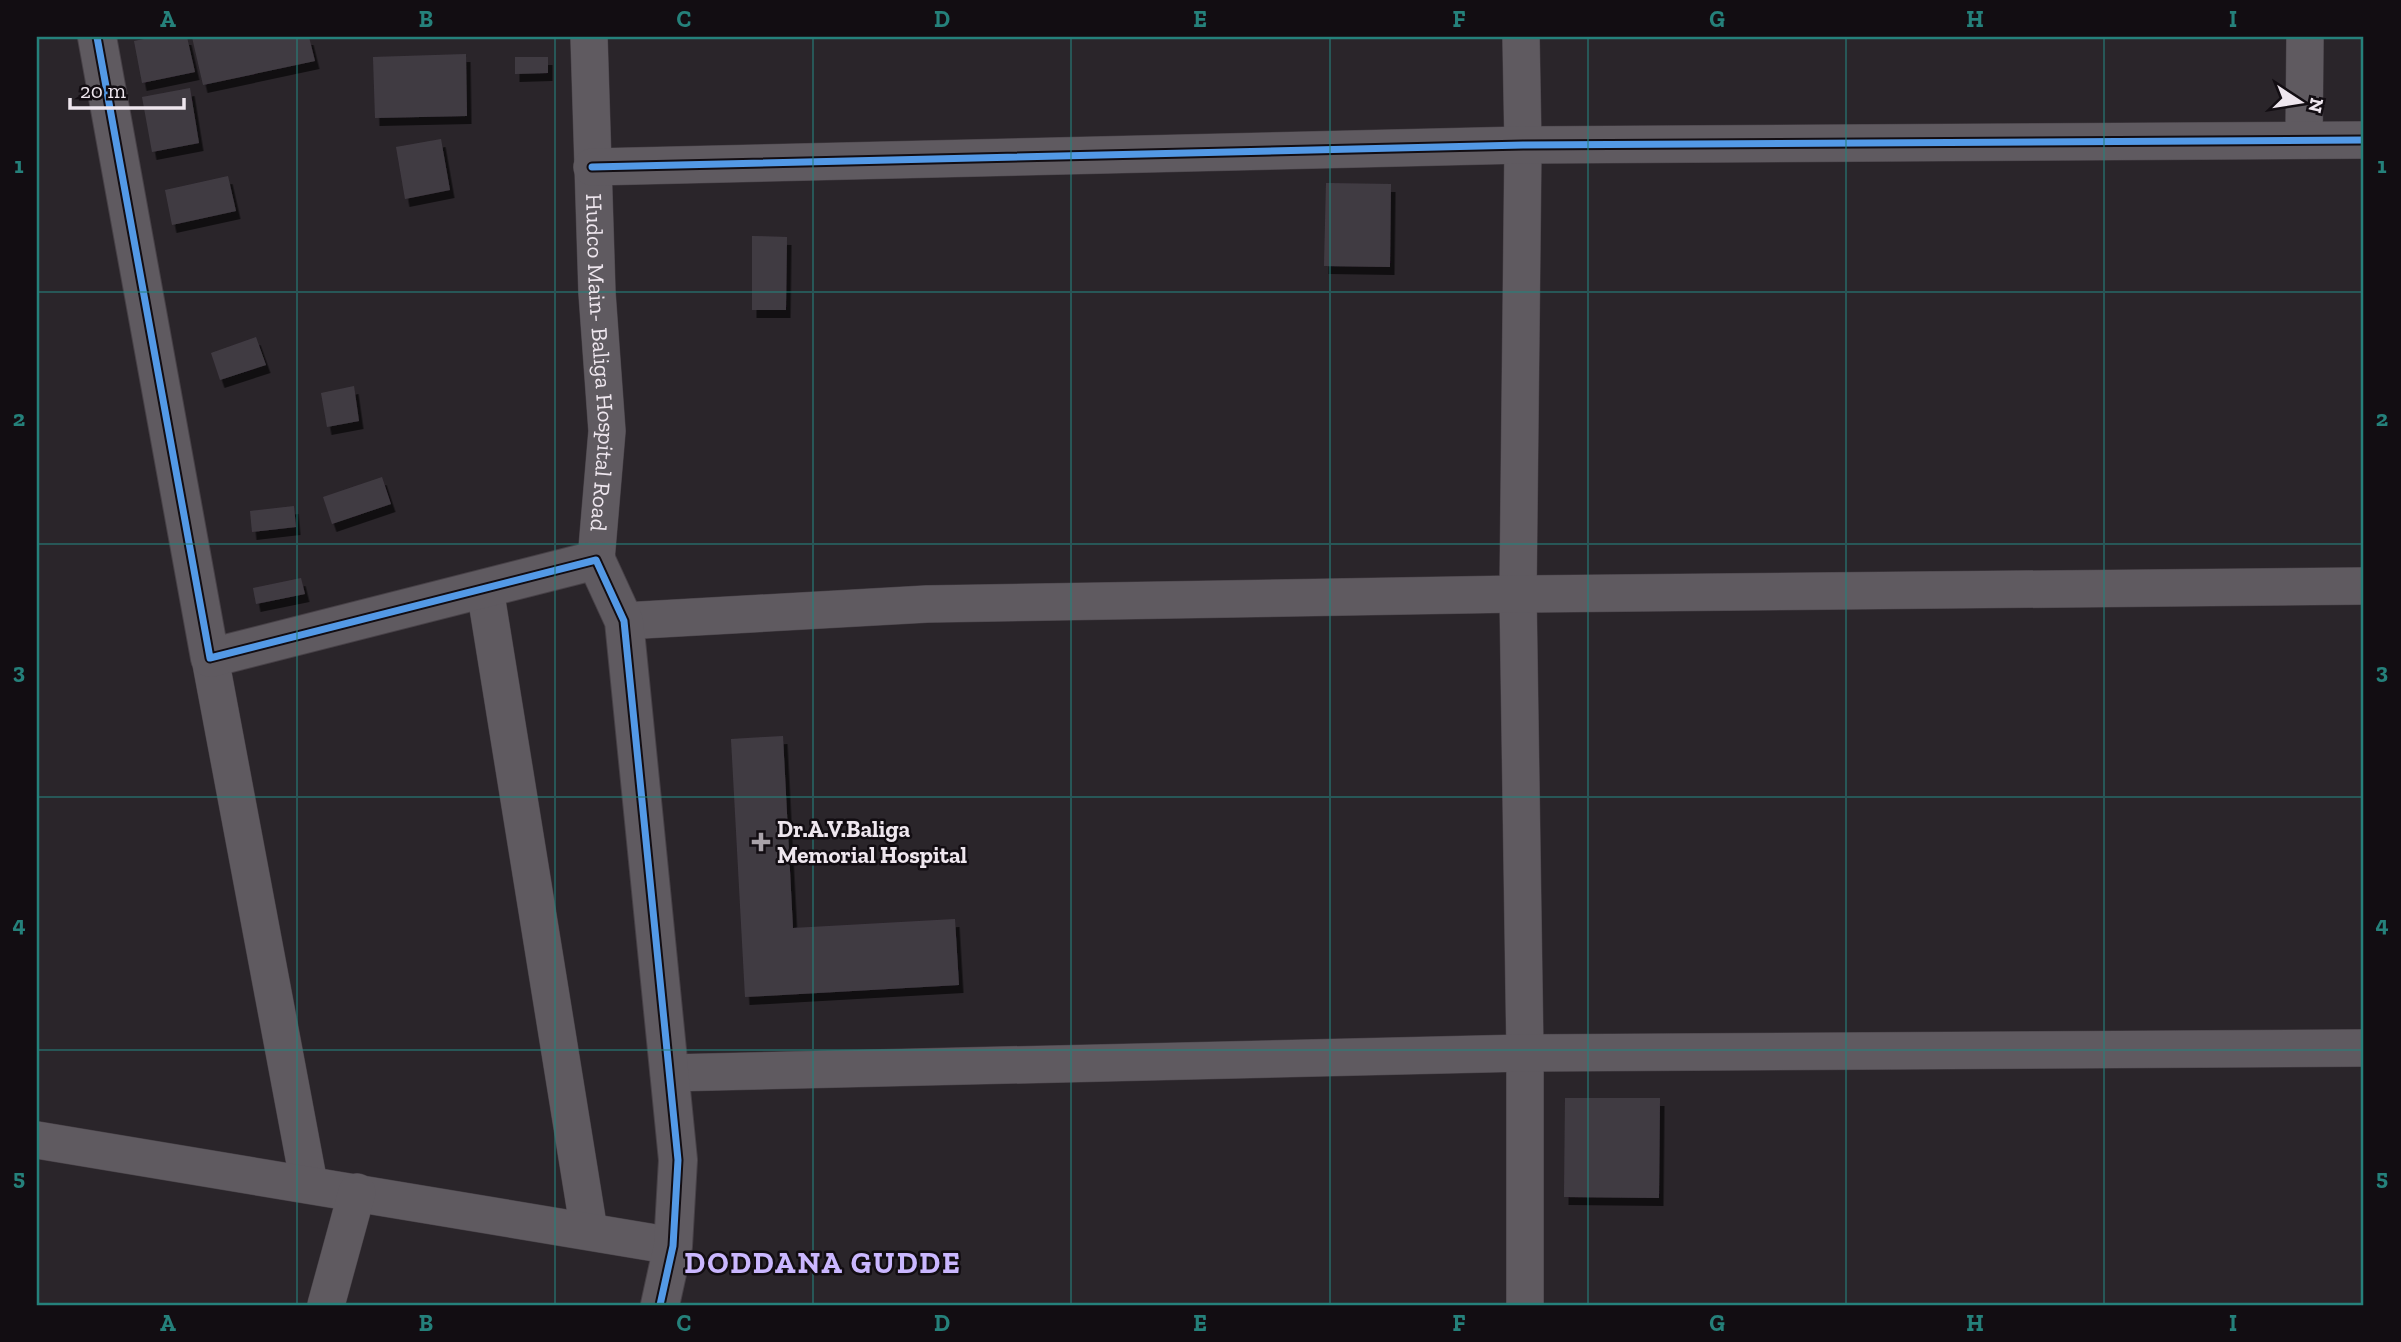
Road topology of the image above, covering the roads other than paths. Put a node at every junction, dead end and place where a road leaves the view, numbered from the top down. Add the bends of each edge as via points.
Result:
1 (97, 37) edge
2 (589, 37) edge
3 (1521, 37) edge
4 (2305, 37) edge
5 (2304, 140) junction
6 (2364, 140) edge
7 (1523, 145) junction
8 (592, 167) junction
9 (597, 561) junction
10 (2364, 586) edge
11 (485, 589) junction
12 (1518, 594) junction
13 (624, 621) junction
14 (210, 658) junction
15 (2364, 1048) edge
16 (1525, 1052) junction
17 (669, 1073) junction
18 (37, 1140) edge
19 (309, 1184) junction
20 (357, 1192) junction
21 (589, 1231) junction
22 (673, 1246) junction
23 (326, 1305) edge
24 (660, 1305) edge
25 (1525, 1305) edge

1 - 14 street
2 - 8 street, Hudco Main- Baliga Hospital Road
3 - 7 street
4 - 5 street
5 - 6 street
5 - 7 street
7 - 8 street
7 - 12 street
8 - 9 street, Hudco Main- Baliga Hospital Road via 607,431
9 - 11 street
9 - 13 street
10 - 12 street
11 - 14 street
11 - 21 street
12 - 13 street via 927,604
12 - 16 street
13 - 17 street
14 - 19 street
15 - 16 street
16 - 17 street
16 - 25 street
17 - 22 street via 678,1160
18 - 19 street
19 - 20 street
20 - 21 street
20 - 23 street
21 - 22 street
22 - 24 street

